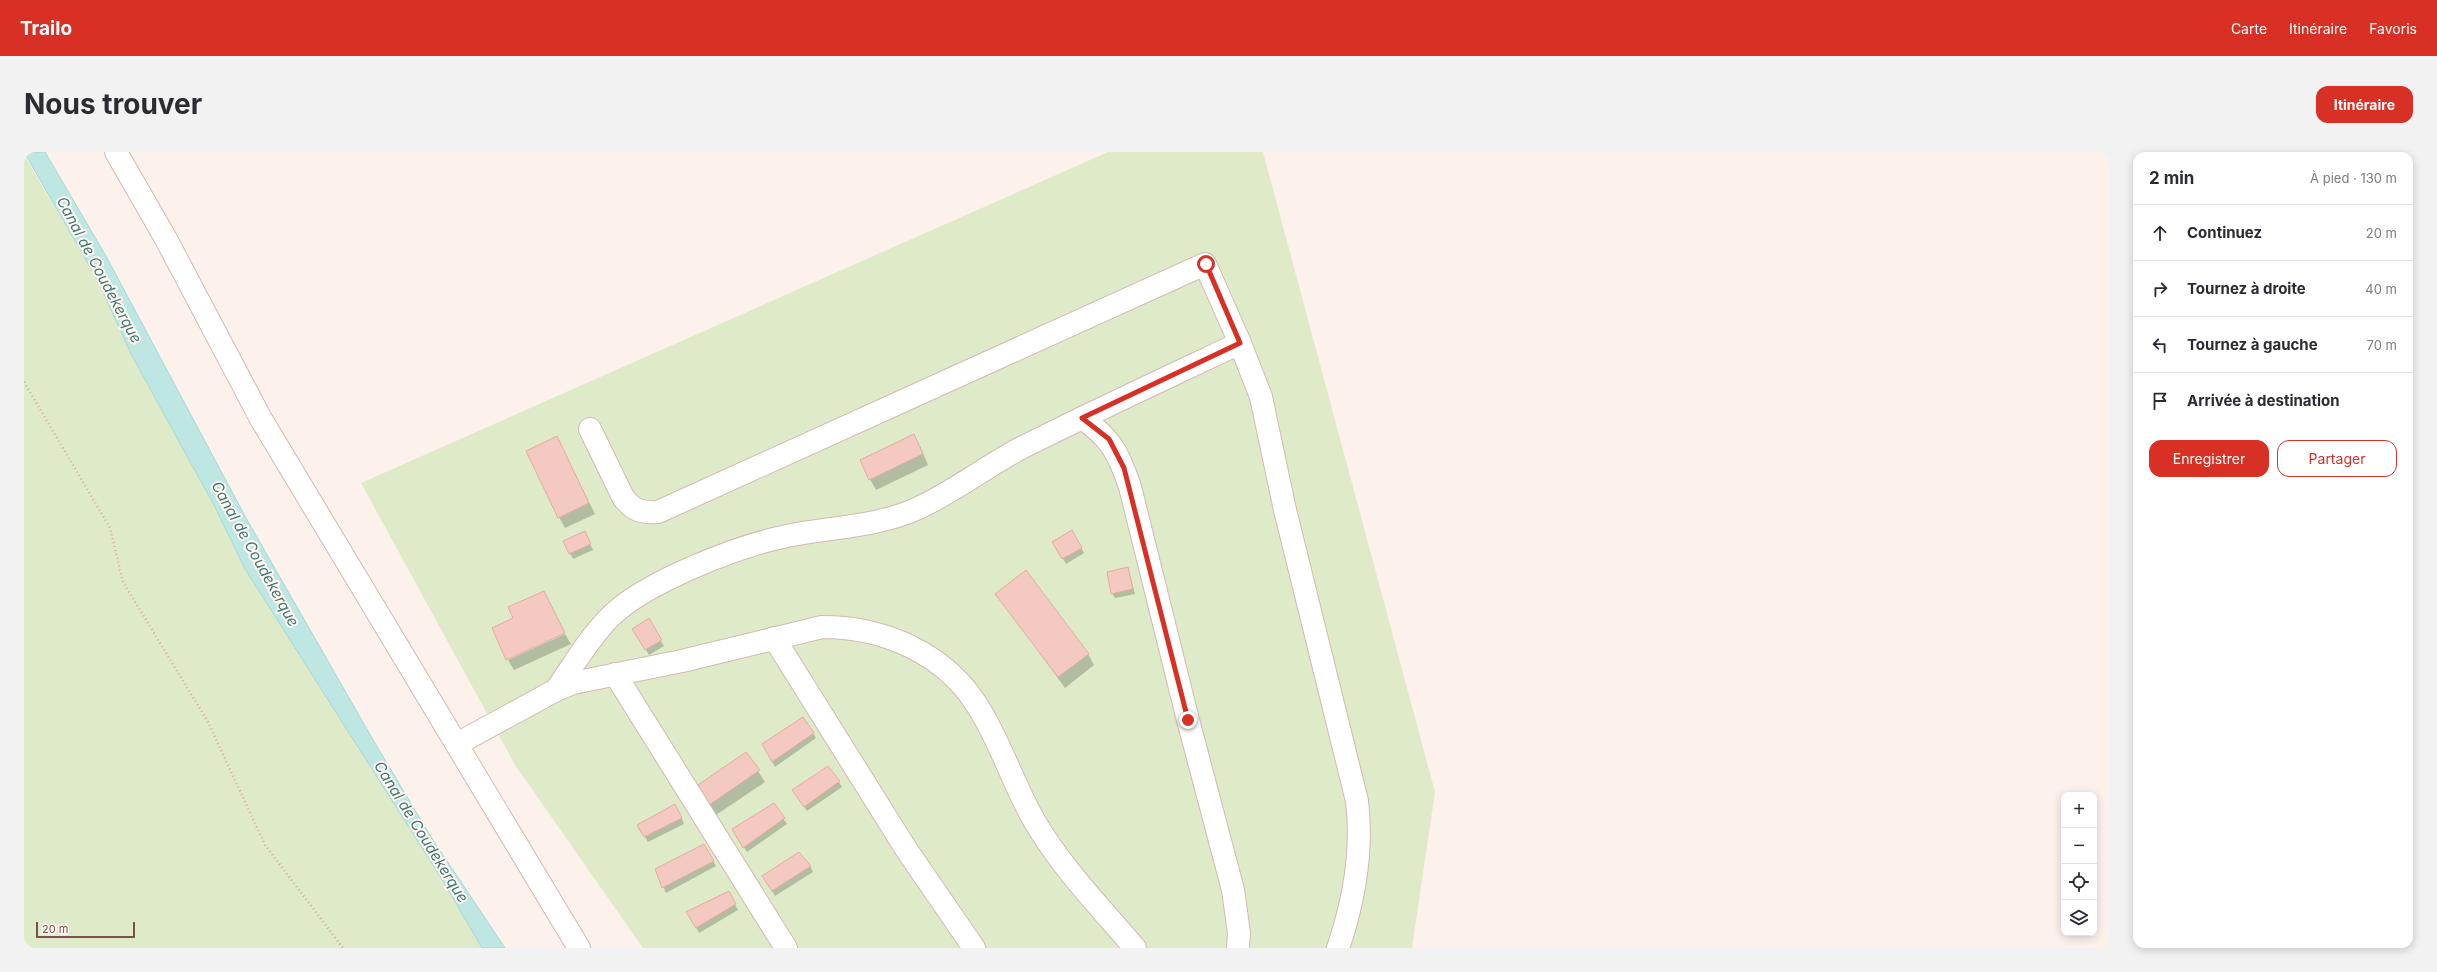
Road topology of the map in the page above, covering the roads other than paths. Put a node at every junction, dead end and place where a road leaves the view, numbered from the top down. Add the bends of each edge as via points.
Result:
1 (116, 152) edge
2 (1240, 343) junction
3 (1082, 418) junction
4 (590, 429) dead end
5 (774, 638) junction
6 (616, 674) junction
7 (556, 690) junction
8 (457, 744) junction
9 (579, 948) edge
10 (786, 948) edge
11 (974, 948) edge
12 (1135, 948) edge
13 (1238, 948) edge
14 (1338, 948) edge

1 - 8 street via 261,419
2 - 3 street
2 - 4 street via 1206,264 658,512 639,512 629,506
2 - 14 street via 1255,379 1267,421 1285,510 1357,801 1360,828 1359,860
3 - 7 street via 1003,457 952,490 913,511 872,523 765,542 702,565 651,589 610,617
3 - 13 street via 1109,439 1124,468 1130,487 1233,890 1238,920
5 - 6 street
5 - 11 street via 906,849
5 - 12 street via 822,627 864,630 908,644 950,673 965,688 980,710 1026,806 1046,839
6 - 7 street via 592,678
6 - 10 street
7 - 8 street
8 - 9 street

